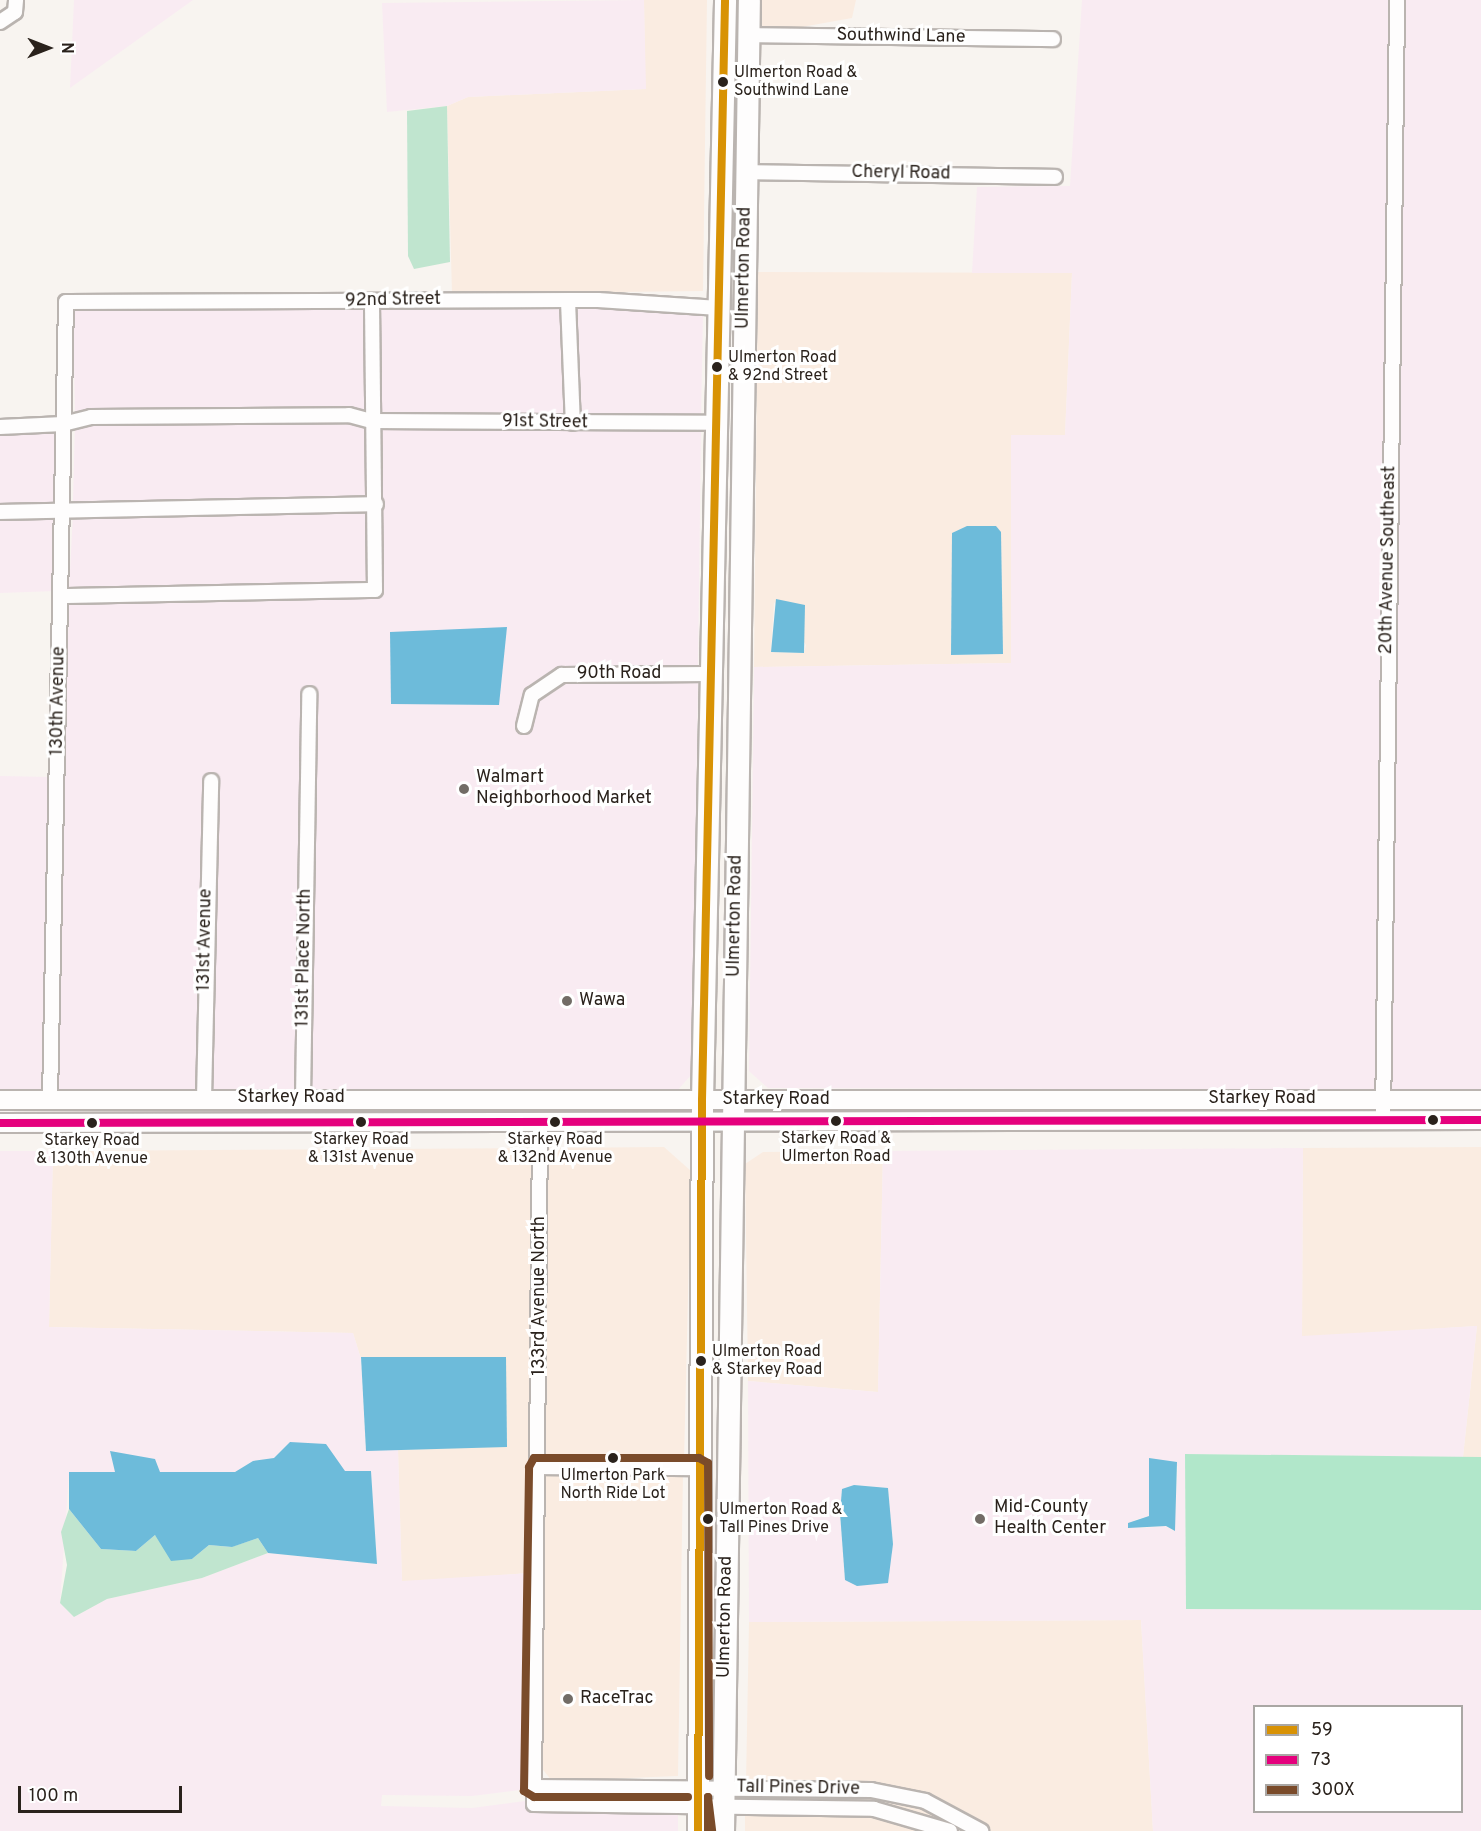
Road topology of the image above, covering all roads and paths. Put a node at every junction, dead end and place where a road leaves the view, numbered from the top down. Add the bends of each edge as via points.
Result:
1 (16, 0) edge
2 (724, 0) edge
3 (736, 0) edge
4 (749, 0) edge
5 (1397, 0) edge
6 (0, 22) edge
7 (748, 35) junction
8 (1053, 39) dead end
9 (746, 172) junction
10 (1055, 177) dead end
11 (568, 301) junction
12 (66, 302) joint
13 (372, 302) junction
14 (718, 308) junction
15 (372, 421) junction
16 (573, 423) junction
17 (717, 423) junction
18 (63, 424) junction
19 (0, 427) edge
20 (742, 466) junction
21 (376, 504) junction
22 (62, 510) junction
23 (0, 512) edge
24 (714, 516) junction
25 (62, 596) junction
26 (740, 670) junction
27 (710, 674) junction
28 (309, 694) dead end
29 (524, 726) dead end
30 (738, 748) junction
31 (211, 781) dead end
32 (303, 1098) junction
33 (204, 1099) junction
34 (401, 1099) junction
35 (1383, 1099) junction
36 (0, 1100) edge
37 (50, 1100) junction
38 (702, 1100) junction
39 (733, 1100) junction
40 (1481, 1100) edge
41 (0, 1117) edge
42 (1481, 1120) edge
43 (1383, 1121) junction
44 (0, 1123) edge
45 (74, 1123) junction
46 (732, 1124) junction
47 (365, 1125) junction
48 (540, 1125) junction
49 (702, 1125) junction
50 (538, 1467) junction
51 (699, 1468) junction
52 (534, 1787) junction
53 (698, 1796) junction
54 (723, 1797) junction
55 (534, 1804) joint
56 (698, 1831) edge
57 (723, 1831) edge
58 (950, 1831) edge
59 (981, 1831) edge

1 - 6 street via 15,12
2 - 14 main road, Ulmerton Road
3 - 9 main road via 734,144
4 - 7 main road, Ulmerton Road
5 - 35 street, 20th Avenue Southeast
7 - 8 street, Southwind Lane
7 - 9 main road, Ulmerton Road
9 - 10 street, Cheryl Road
9 - 20 main road, Ulmerton Road
11 - 13 street, 92nd Street
11 - 14 street, 92nd Street
11 - 16 street
12 - 13 street, 92nd Street
12 - 18 street, 130th Avenue
13 - 15 street
14 - 17 main road, Ulmerton Road
14 - 20 main road via 730,336 728,443
15 - 16 street, 91st Street
15 - 18 street, 91st Street via 349,415 91,417
15 - 21 street
16 - 17 street, 91st Street
17 - 24 main road, Ulmerton Road
18 - 19 street, 91st Street
18 - 22 street, 130th Avenue
20 - 26 main road, Ulmerton Road
21 - 22 street
21 - 25 street via 375,590
22 - 23 street
22 - 25 street, 130th Avenue
24 - 26 main road via 726,543 726,643
24 - 27 main road, Ulmerton Road
25 - 37 street, 130th Avenue
26 - 30 main road, Ulmerton Road
27 - 29 street, 90th Road via 562,675 532,695
27 - 30 main road via 725,704 728,736
27 - 38 main road, Ulmerton Road
28 - 32 street, 131st Place North
30 - 39 main road, Ulmerton Road
31 - 33 street, 131st Avenue
32 - 33 main road, Starkey Road
32 - 34 main road, Starkey Road
33 - 37 main road, Starkey Road
34 - 38 main road, Starkey Road
34 - 47 main road
35 - 39 main road, Starkey Road
35 - 40 main road, Starkey Road
35 - 43 street, 20th Avenue Southeast
36 - 37 main road, Starkey Road
37 - 41 main road via 24,1117
37 - 45 main road
38 - 39 main road, Starkey Road
38 - 49 main road, Ulmerton Road
39 - 46 main road, Ulmerton Road
42 - 43 main road, Starkey Road
43 - 46 main road, Starkey Road
44 - 45 main road, Starkey Road
45 - 47 main road, Starkey Road
46 - 49 main road, Starkey Road
46 - 54 main road, Ulmerton Road
47 - 48 main road, Starkey Road
48 - 49 main road, Starkey Road
48 - 50 street, 133rd Avenue North
49 - 51 main road, Ulmerton Road
50 - 51 street
50 - 52 street, 133rd Avenue North
51 - 53 main road, Ulmerton Road
52 - 53 street, Tall Pines Drive
52 - 55 street, 133rd Avenue North
53 - 54 street, Tall Pines Drive
53 - 54 street, Tall Pines Drive
53 - 55 street, Tall Pines Drive
53 - 56 main road, Ulmerton Road
54 - 57 main road, Ulmerton Road
54 - 58 street, Tall Pines Drive via 874,1809
54 - 59 street, Tall Pines Drive via 893,1794 925,1801

